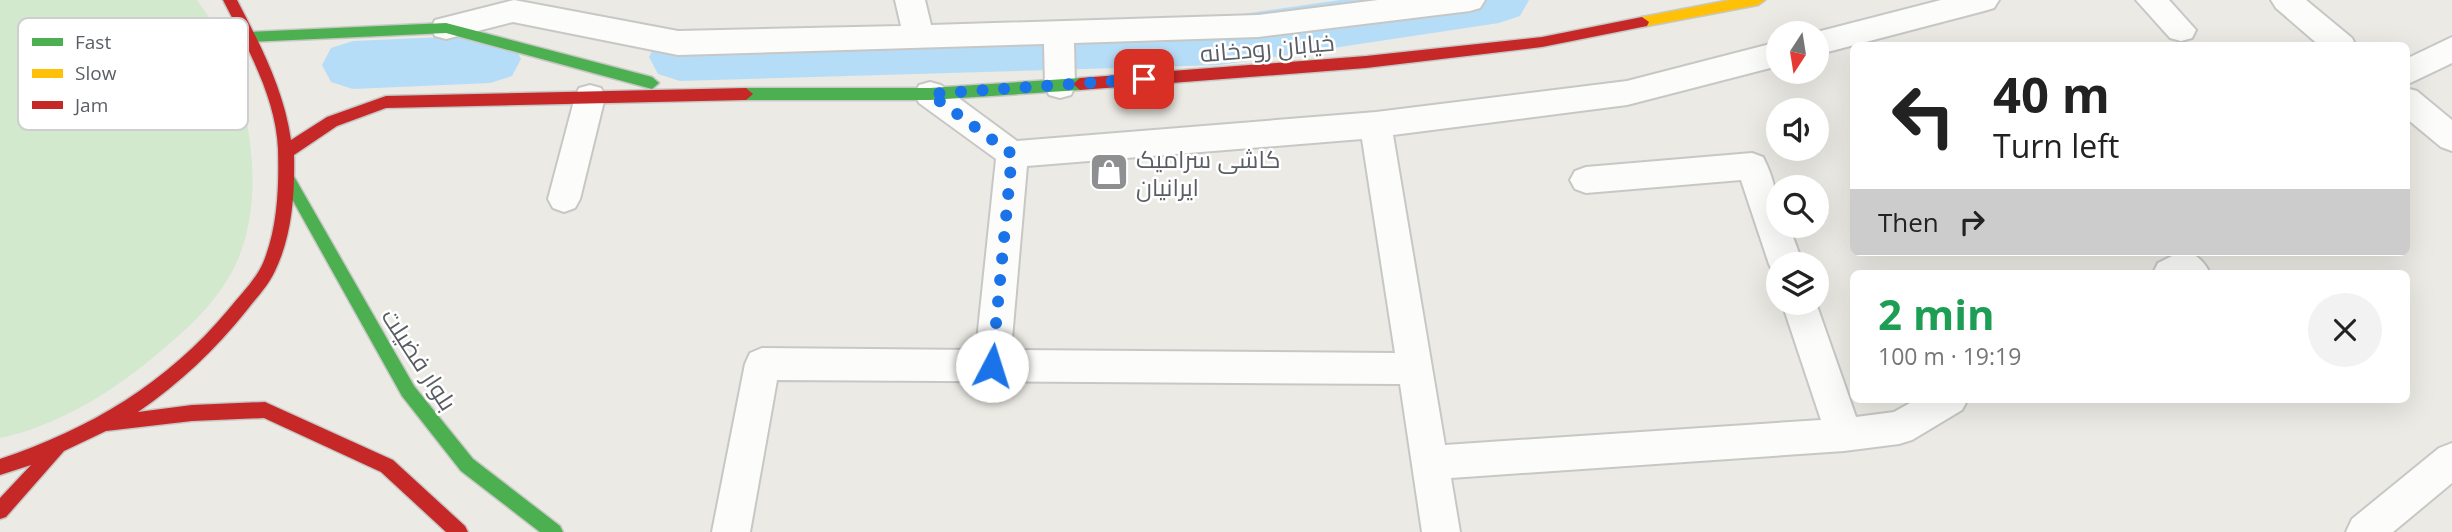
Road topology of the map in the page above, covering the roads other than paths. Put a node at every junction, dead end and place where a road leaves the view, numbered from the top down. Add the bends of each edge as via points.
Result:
1 (910, 0) edge
2 (1470, 0) edge
3 (1758, 0) edge
4 (1984, 0) edge
5 (2151, 0) edge
6 (2286, 0) edge
7 (233, 2) edge
8 (240, 18) edge
9 (446, 28) junction
10 (2181, 30) dead end
11 (1059, 33) junction
12 (249, 37) joint
13 (919, 37) junction
14 (1829, 41) edge
15 (2336, 42) edge
16 (2452, 49) edge
17 (1766, 57) edge
18 (2410, 71) edge
19 (1060, 86) junction
20 (691, 94) junction
21 (930, 94) junction
22 (590, 97) junction
23 (2410, 103) edge
24 (1376, 125) junction
25 (2452, 138) edge
26 (285, 154) junction
27 (1012, 154) junction
28 (287, 177) junction
29 (1586, 180) dead end
30 (564, 199) dead end
31 (1782, 252) edge
32 (2175, 270) edge
33 (2189, 270) edge
34 (1803, 315) edge
35 (992, 366) junction
36 (1415, 369) junction
37 (1943, 403) edge
38 (107, 424) junction
39 (1844, 435) junction
40 (57, 447) junction
41 (1430, 463) junction
42 (0, 467) edge
43 (2449, 469) edge
44 (0, 512) edge
45 (458, 532) edge
46 (554, 532) edge
47 (731, 532) edge
48 (1441, 532) edge
49 (2365, 532) edge

1 - 13 street
2 - 11 street via 1258,26
3 - 19 main road, خیابان رودخانه via 1542,42 1366,62
4 - 14 street
5 - 10 street
6 - 15 street
7 - 8 main road
9 - 12 main road
9 - 13 street via 513,11 678,43
9 - 20 main road
11 - 13 street
11 - 19 street
12 - 26 main road via 280,114
16 - 18 street
17 - 24 street via 1627,93
19 - 21 main road, خیابان رودخانه
20 - 21 main road, خیابان رودخانه
20 - 22 main road
21 - 27 street
22 - 26 main road via 386,102 338,115 303,136
22 - 30 street
23 - 25 street
24 - 27 street
24 - 36 street
26 - 28 main road
27 - 35 street
28 - 38 main road via 270,265 236,315 193,363
28 - 46 main road, بلوار فضیلت via 408,391 467,465
29 - 31 street via 1752,166
32 - 33 street via 2183,265
34 - 39 street
35 - 36 street
35 - 47 street via 762,364
36 - 41 street
37 - 39 street via 1899,428
38 - 40 main road
38 - 45 main road via 265,410 387,466
39 - 41 street
40 - 42 main road
40 - 44 main road
41 - 48 street
43 - 49 street

